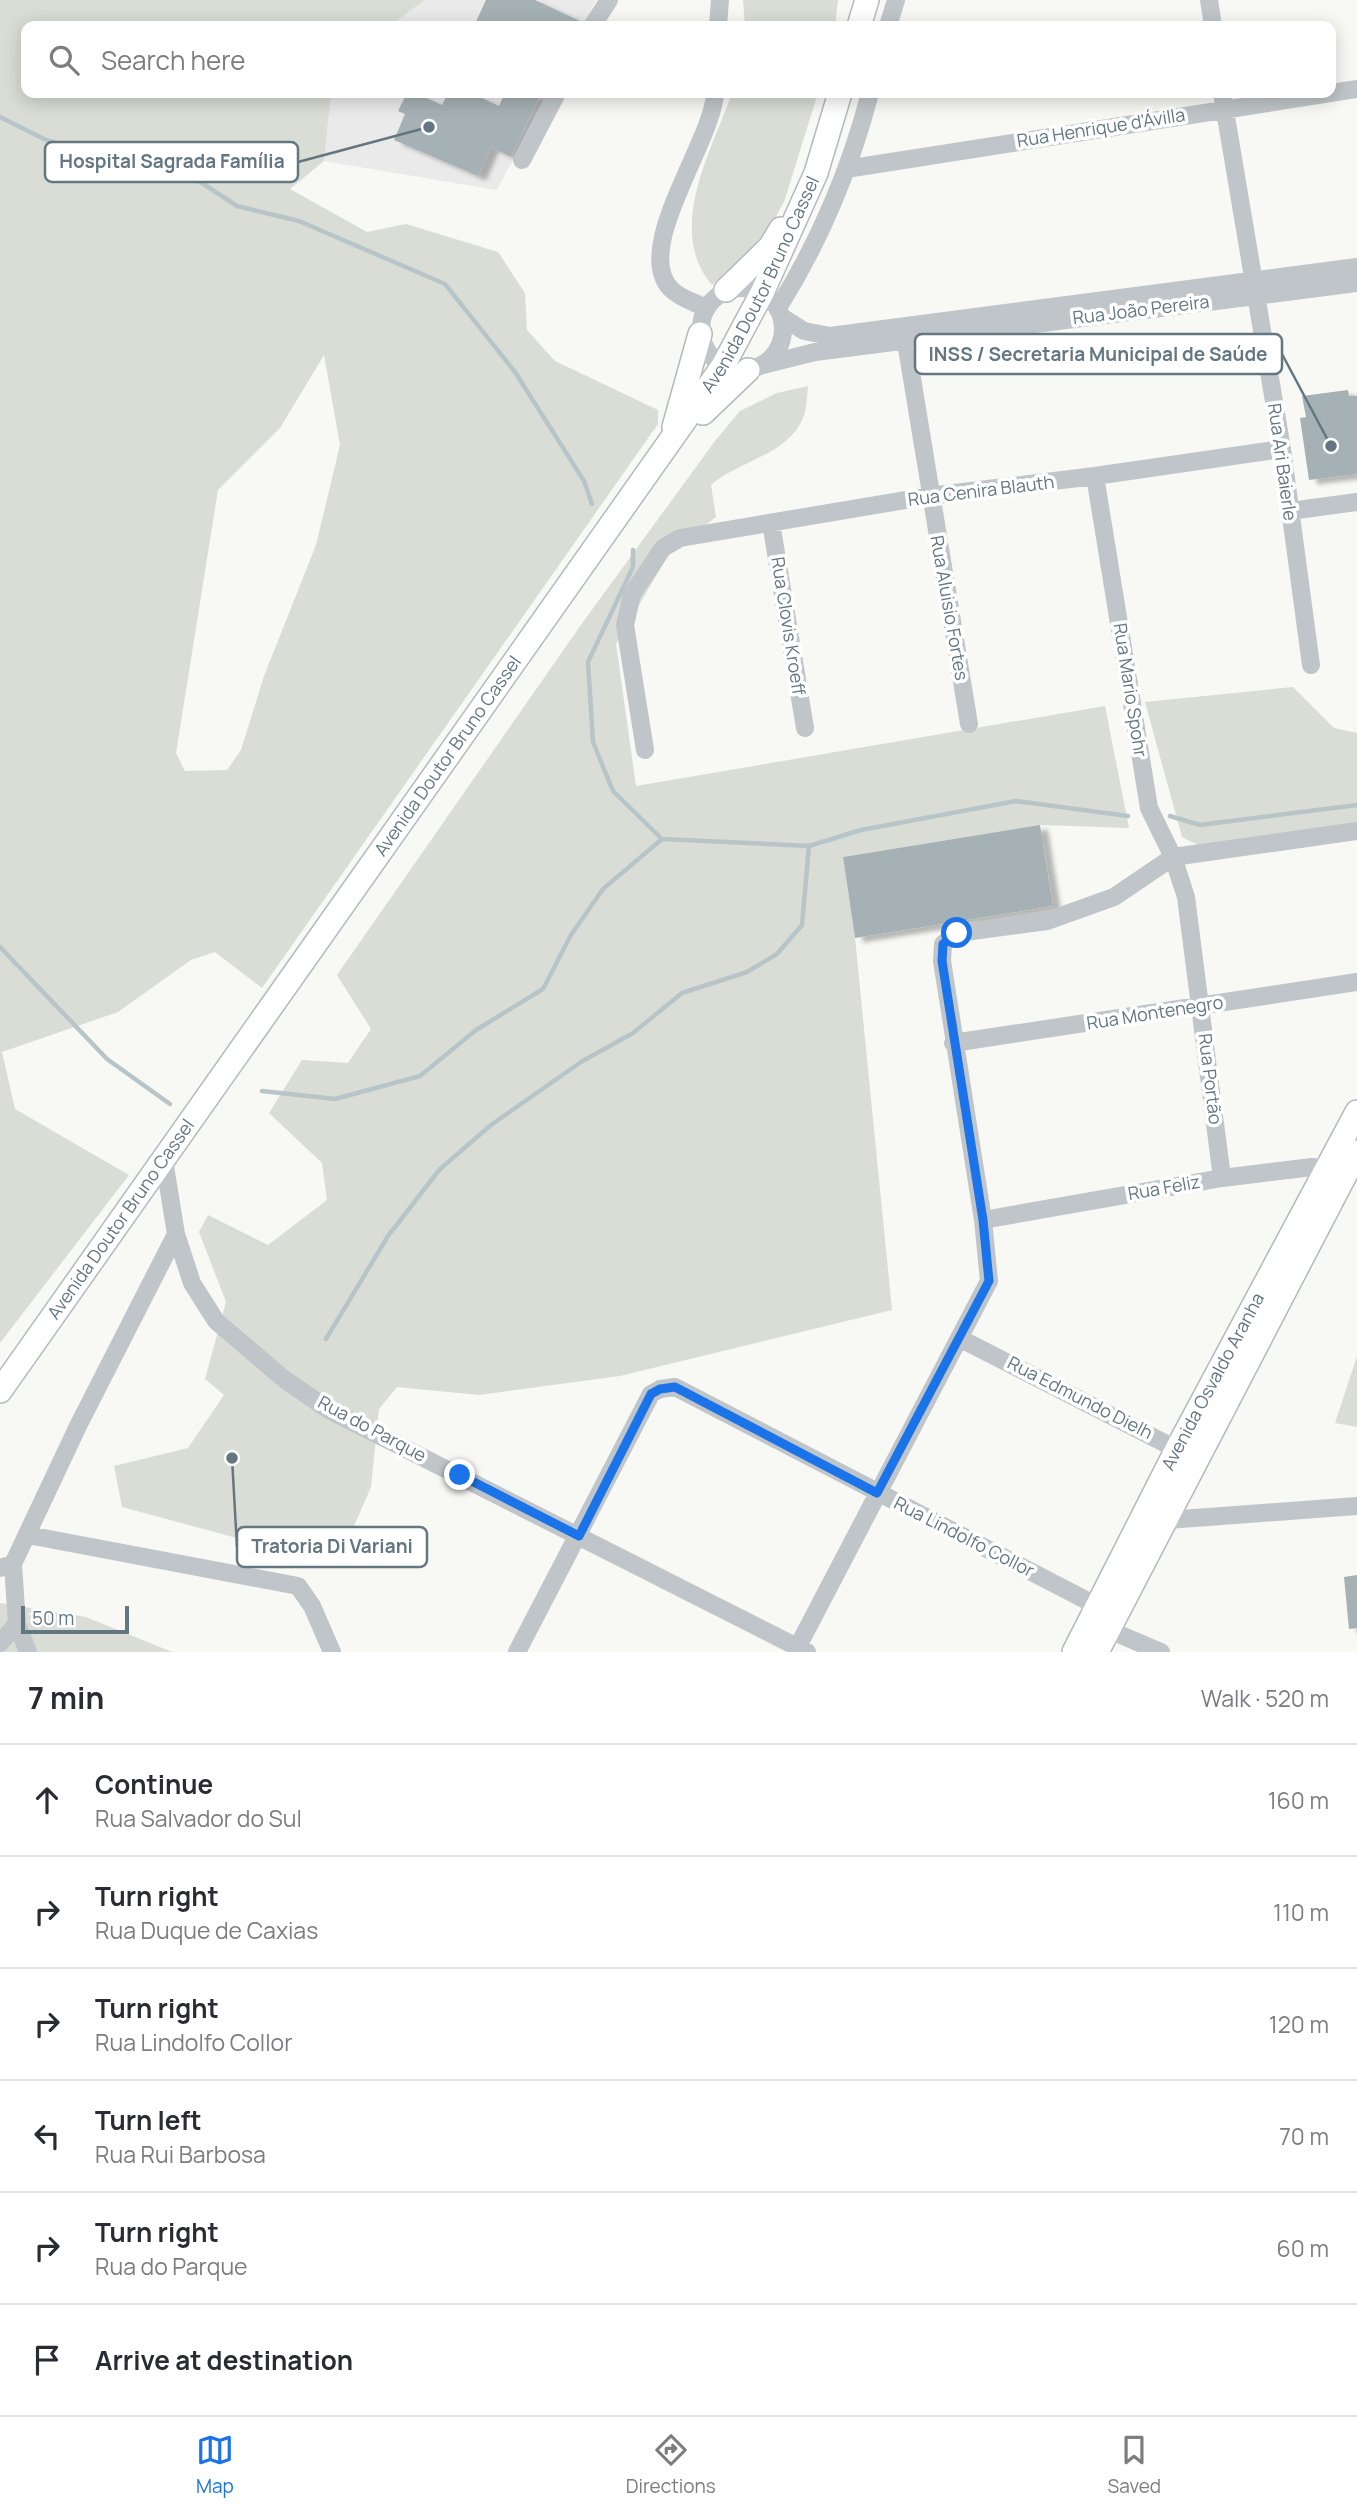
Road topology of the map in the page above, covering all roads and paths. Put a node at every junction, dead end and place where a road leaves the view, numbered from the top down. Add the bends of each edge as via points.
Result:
1 (609, 0) edge
2 (720, 0) edge
3 (867, 0) edge
4 (896, 0) edge
5 (1209, 0) edge
6 (595, 21) edge
7 (719, 21) edge
8 (861, 21) edge
9 (890, 21) edge
10 (1212, 21) edge
11 (1357, 89) edge
12 (1336, 91) edge
13 (553, 98) edge
14 (714, 98) edge
15 (838, 98) edge
16 (868, 98) edge
17 (1256, 98) edge
18 (1223, 101) edge
19 (522, 160) dead end
20 (846, 169) junction
21 (816, 173) junction
22 (1357, 267) edge
23 (1357, 283) edge
24 (1256, 288) junction
25 (726, 290) junction
26 (774, 306) junction
27 (706, 308) junction
28 (700, 334) junction
29 (904, 334) junction
30 (723, 366) junction
31 (754, 368) junction
32 (668, 447) junction
33 (1282, 449) junction
34 (1095, 476) junction
35 (929, 496) junction
36 (1357, 502) edge
37 (1290, 511) junction
38 (771, 523) junction
39 (1311, 665) dead end
40 (969, 724) dead end
41 (805, 728) dead end
42 (645, 750) dead end
43 (1357, 831) edge
44 (1173, 857) junction
45 (1186, 897) joint
46 (1357, 982) edge
47 (1200, 1006) junction
48 (953, 1043) junction
49 (1357, 1112) edge
50 (1357, 1153) edge
51 (164, 1160) junction
52 (1337, 1172) junction
53 (1223, 1178) junction
54 (983, 1220) junction
55 (176, 1234) junction
56 (959, 1338) junction
57 (0, 1391) edge
58 (1178, 1447) junction
59 (1198, 1462) junction
60 (877, 1493) junction
61 (1357, 1506) edge
62 (1167, 1520) junction
63 (28, 1535) junction
64 (579, 1536) junction
65 (6, 1566) edge
66 (1108, 1617) junction
67 (17, 1624) junction
68 (0, 1643) edge
69 (800, 1650) edge
70 (28, 1652) edge
71 (332, 1652) edge
72 (517, 1652) edge
73 (1074, 1652) edge
74 (1097, 1652) edge
75 (1161, 1652) edge

1 - 6 street
2 - 7 street
3 - 8 main road
4 - 9 street
5 - 10 street
11 - 12 street, Rua Henrique d'Ávilla
13 - 19 street
14 - 27 street via 705,137 677,195 659,253 664,278 672,290
15 - 21 main road, Avenida Doutor Bruno Cassel
16 - 20 street
17 - 18 street, Rua Henrique d'Ávilla
18 - 20 street, Rua Henrique d'Ávilla
18 - 24 street, Rua Ari Baierle
20 - 26 street via 793,284
21 - 25 main road via 770,247
21 - 26 main road, Avenida Doutor Bruno Cassel
22 - 24 street, Rua João Pereira
23 - 24 street, Rua João Pereira
24 - 29 street, Rua João Pereira
24 - 33 street, Rua Ari Baierle
25 - 26 street via 739,287
25 - 27 street
26 - 29 street, Rua João Pereira via 804,331 820,336
26 - 30 main road, Avenida Doutor Bruno Cassel
26 - 31 street via 783,337 775,355
27 - 28 street
28 - 30 street via 705,348
28 - 32 main road
29 - 31 street, Rua João Pereira
29 - 35 street, Rua Aluisio Fortes
30 - 31 street
30 - 32 main road, Avenida Doutor Bruno Cassel
31 - 32 main road
32 - 51 main road, Avenida Doutor Bruno Cassel
33 - 34 street, Rua Cenira Blauth
33 - 37 street, Rua Ari Baierle
34 - 35 street, Rua Cenira Blauth
34 - 44 street, Rua Mario Spohr via 1149,807
35 - 38 street, Rua Cenira Blauth
35 - 40 street, Rua Aluisio Fortes
36 - 37 street
37 - 39 street, Rua Ari Baierle
38 - 41 street, Rua Clovis Kroeff
38 - 42 street, Rua Cenira Blauth via 681,538 663,548 632,594 625,625
43 - 44 street
44 - 45 street, Rua Mario Spohr
44 - 48 street via 1114,897 1047,921 957,933 943,944
45 - 47 street, Rua Portão
46 - 47 street, Rua Montenegro
47 - 48 street, Rua Montenegro
47 - 53 street, Rua Portão
48 - 54 street
49 - 52 main road, Avenida Osvaldo Aranha
50 - 52 main road, Avenida Osvaldo Aranha
51 - 55 street, Rua do Parque
51 - 57 main road, Avenida Doutor Bruno Cassel
52 - 53 street, Rua Feliz via 1312,1167
52 - 58 main road, Avenida Osvaldo Aranha
52 - 59 main road, Avenida Osvaldo Aranha
53 - 54 street, Rua Feliz
54 - 56 street via 989,1281
55 - 63 street
55 - 64 street, Rua do Parque via 192,1283 216,1321 284,1379 329,1410
56 - 58 street, Rua Edmundo Dielh
56 - 60 street
58 - 59 street, Rua Edmundo Dielh
58 - 66 main road, Avenida Osvaldo Aranha
59 - 62 main road, Avenida Osvaldo Aranha
60 - 64 street, Rua Lindolfo Collor via 675,1387 660,1389 651,1394
60 - 66 street, Rua Lindolfo Collor
60 - 69 street
61 - 62 street
62 - 66 main road, Avenida Osvaldo Aranha
63 - 65 street
63 - 71 street via 298,1586 313,1606
64 - 69 street, Rua do Parque
64 - 72 street
65 - 67 street
66 - 73 main road, Avenida Osvaldo Aranha
66 - 74 main road, Avenida Osvaldo Aranha
66 - 75 street, Rua Lindolfo Collor
67 - 68 street
67 - 70 street

